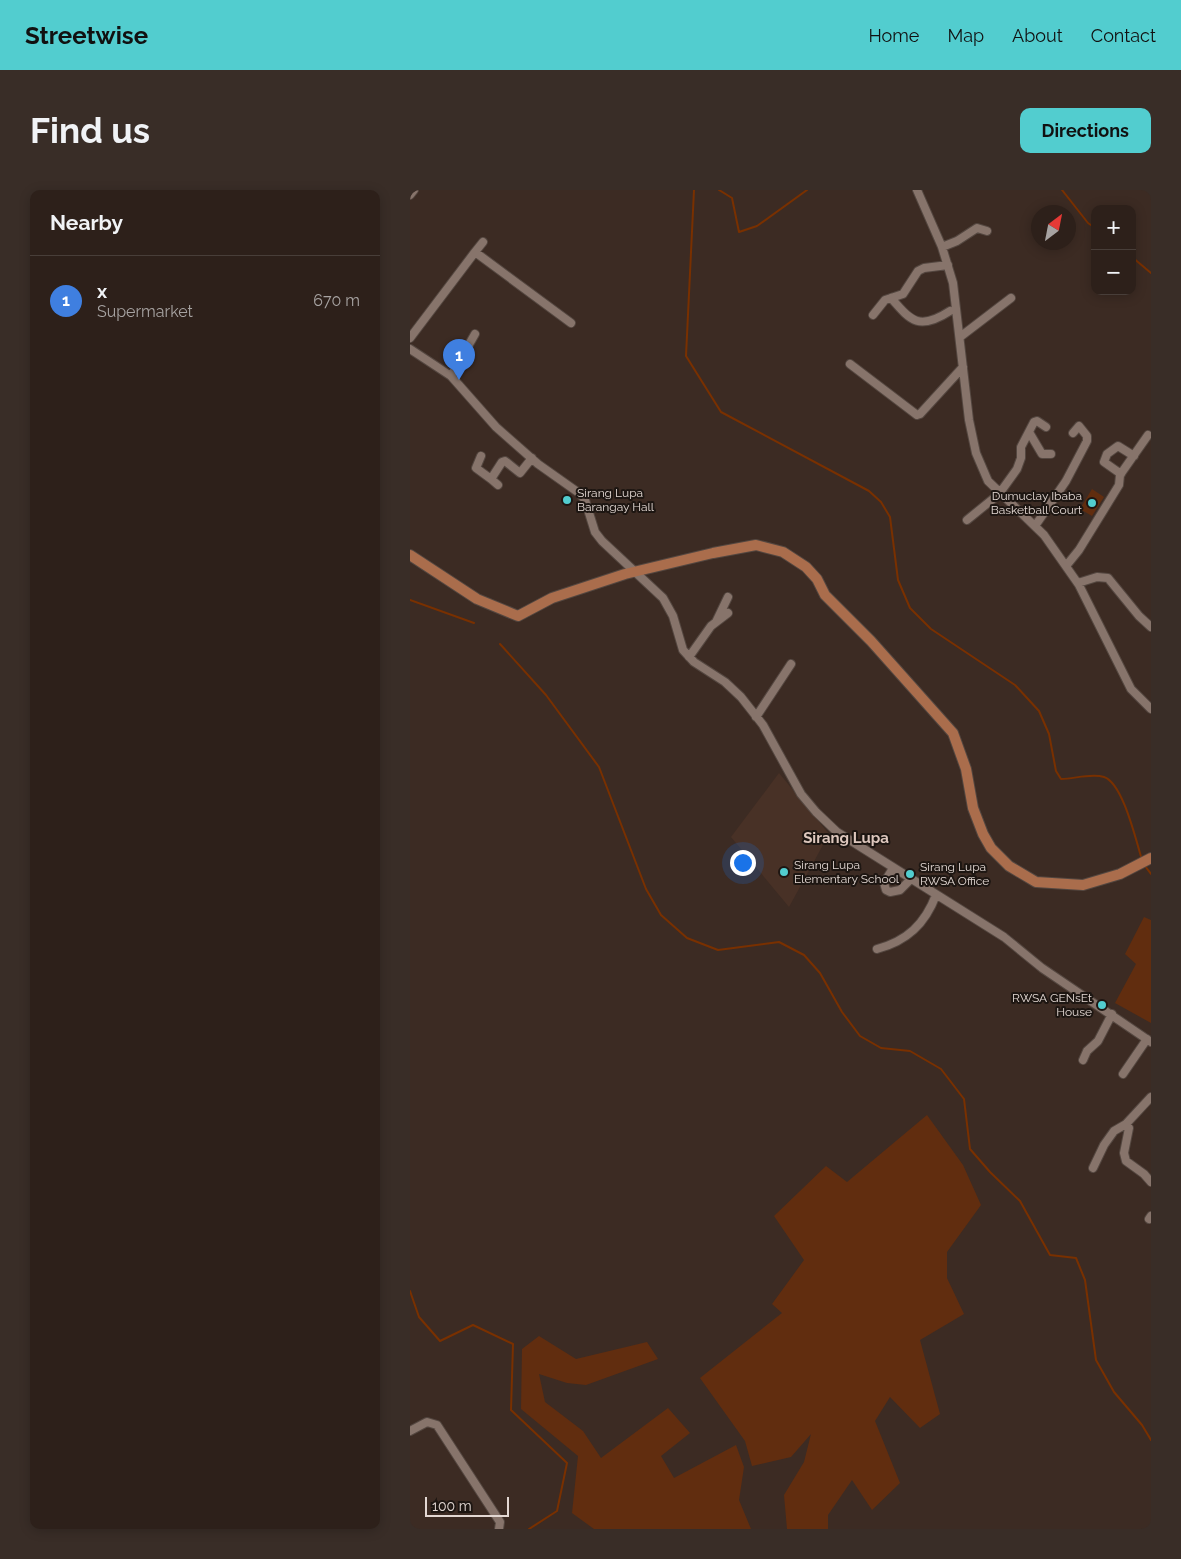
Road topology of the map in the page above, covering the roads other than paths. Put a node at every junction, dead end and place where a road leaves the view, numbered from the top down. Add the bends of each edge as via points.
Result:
1 (414, 190) edge
2 (917, 190) edge
3 (410, 195) edge
4 (987, 231) dead end
5 (483, 242) dead end
6 (942, 246) junction
7 (475, 252) junction
8 (948, 265) junction
9 (891, 298) junction
10 (1011, 298) dead end
11 (950, 311) dead end
12 (873, 315) dead end
13 (571, 324) dead end
14 (475, 334) dead end
15 (960, 337) junction
16 (410, 338) edge
17 (410, 350) edge
18 (850, 364) dead end
19 (963, 367) junction
20 (451, 376) junction
21 (1046, 427) dead end
22 (1029, 432) junction
23 (1072, 433) dead end
24 (1148, 435) dead end
25 (1051, 454) dead end
26 (481, 456) dead end
27 (1134, 456) junction
28 (532, 458) junction
29 (1120, 474) junction
30 (491, 479) junction
31 (498, 485) dead end
32 (999, 494) junction
33 (967, 520) dead end
34 (1035, 526) junction
35 (410, 555) edge
36 (1066, 566) junction
37 (634, 572) junction
38 (1078, 583) junction
39 (728, 597) dead end
40 (728, 613) dead end
41 (716, 622) junction
42 (1151, 627) edge
43 (688, 657) junction
44 (791, 664) dead end
45 (1151, 709) edge
46 (756, 717) junction
47 (1151, 858) edge
48 (893, 868) junction
49 (911, 879) junction
50 (936, 895) junction
51 (877, 949) dead end
52 (1112, 1014) junction
53 (1149, 1040) edge
54 (1083, 1060) dead end
55 (1123, 1074) dead end
56 (1151, 1096) edge
57 (1126, 1124) junction
58 (1094, 1168) dead end
59 (1151, 1182) edge
60 (410, 1431) edge
61 (499, 1529) edge

1 - 3 street
2 - 6 street
4 - 6 street via 977,228
5 - 7 street
6 - 8 street
7 - 13 street
7 - 16 street
8 - 9 street via 918,271 902,294
8 - 15 street
9 - 11 street via 914,321
9 - 12 street
10 - 15 street
14 - 20 street
15 - 19 street
17 - 20 street
18 - 19 street via 916,415
19 - 32 street via 972,441 982,472
20 - 28 street via 485,416
21 - 22 street via 1035,421
22 - 25 street via 1042,454
22 - 32 street via 1021,447 1019,467
23 - 34 street via 1080,426 1087,441 1066,481
24 - 27 street
26 - 30 street via 476,468
27 - 29 street
27 - 29 street via 1118,446 1107,454 1104,462
28 - 30 street via 520,473 503,460
28 - 37 street via 579,493 585,500 595,532
29 - 36 street via 1119,485
30 - 31 street
32 - 33 street
32 - 34 street
34 - 36 street
35 - 37 main road via 476,599 518,616 552,598
36 - 38 street
37 - 43 street via 669,605 680,644
37 - 47 main road via 756,545 770,547 795,559 817,579 825,595 872,641 953,733 966,769 973,808 982,834 1009,866 1036,882 1083,886 1120,874
38 - 42 street via 1097,577 1108,578
38 - 45 street via 1131,689
39 - 41 street
40 - 41 street
41 - 43 street
43 - 46 street via 733,689
44 - 46 street
46 - 48 street via 816,812 837,832
48 - 49 street
48 - 49 street via 884,883 886,890 900,890
49 - 50 street
50 - 51 street via 921,923 898,943
50 - 52 street
52 - 53 street
52 - 54 street via 1098,1041
53 - 55 street
56 - 57 street
57 - 58 street via 1109,1137
57 - 59 street via 1129,1128 1124,1153 1126,1161
60 - 61 street via 427,1422 437,1424 500,1522

